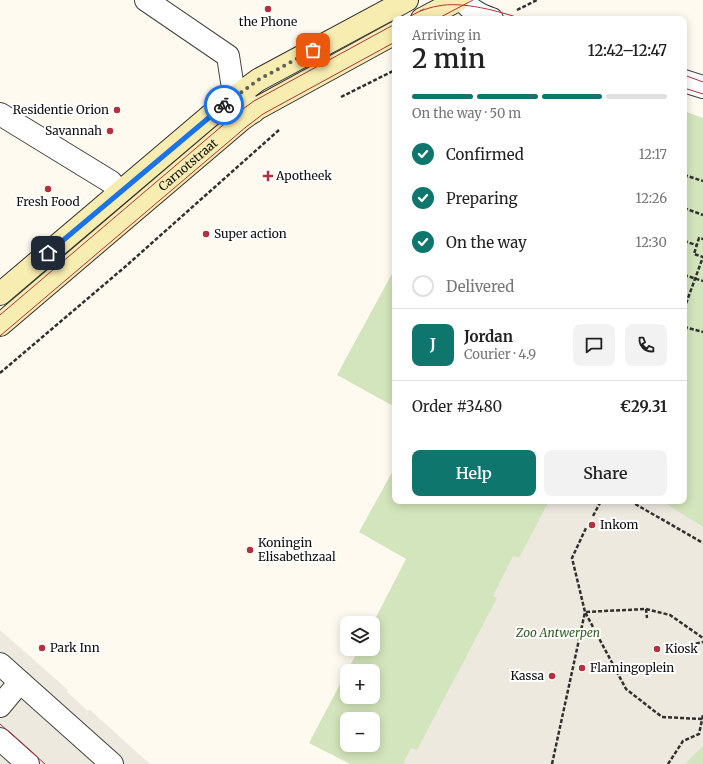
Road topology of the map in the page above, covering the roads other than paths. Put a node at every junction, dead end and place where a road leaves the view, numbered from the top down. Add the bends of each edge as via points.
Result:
1 (146, 0) edge
2 (407, 0) edge
3 (458, 0) edge
4 (462, 0) edge
5 (428, 16) edge
6 (483, 16) edge
7 (392, 35) edge
8 (687, 82) edge
9 (703, 87) edge
10 (240, 93) junction
11 (253, 112) junction
12 (0, 114) edge
13 (120, 192) junction
14 (0, 294) edge
15 (0, 325) edge
16 (0, 664) edge
17 (20, 682) junction
18 (0, 706) edge
19 (0, 739) edge
20 (28, 764) edge
21 (112, 764) edge

1 - 10 street via 228,56 232,82
2 - 10 main road, Carnotstraat via 278,68
3 - 5 main road
4 - 6 street
7 - 11 main road, Carnotstraat
8 - 9 street
10 - 11 street
10 - 13 main road, Carnotstraat
11 - 15 main road, Carnotstraat
12 - 13 street via 111,182
13 - 14 main road, Carnotstraat
16 - 17 street
17 - 18 street
17 - 21 street
19 - 20 street

